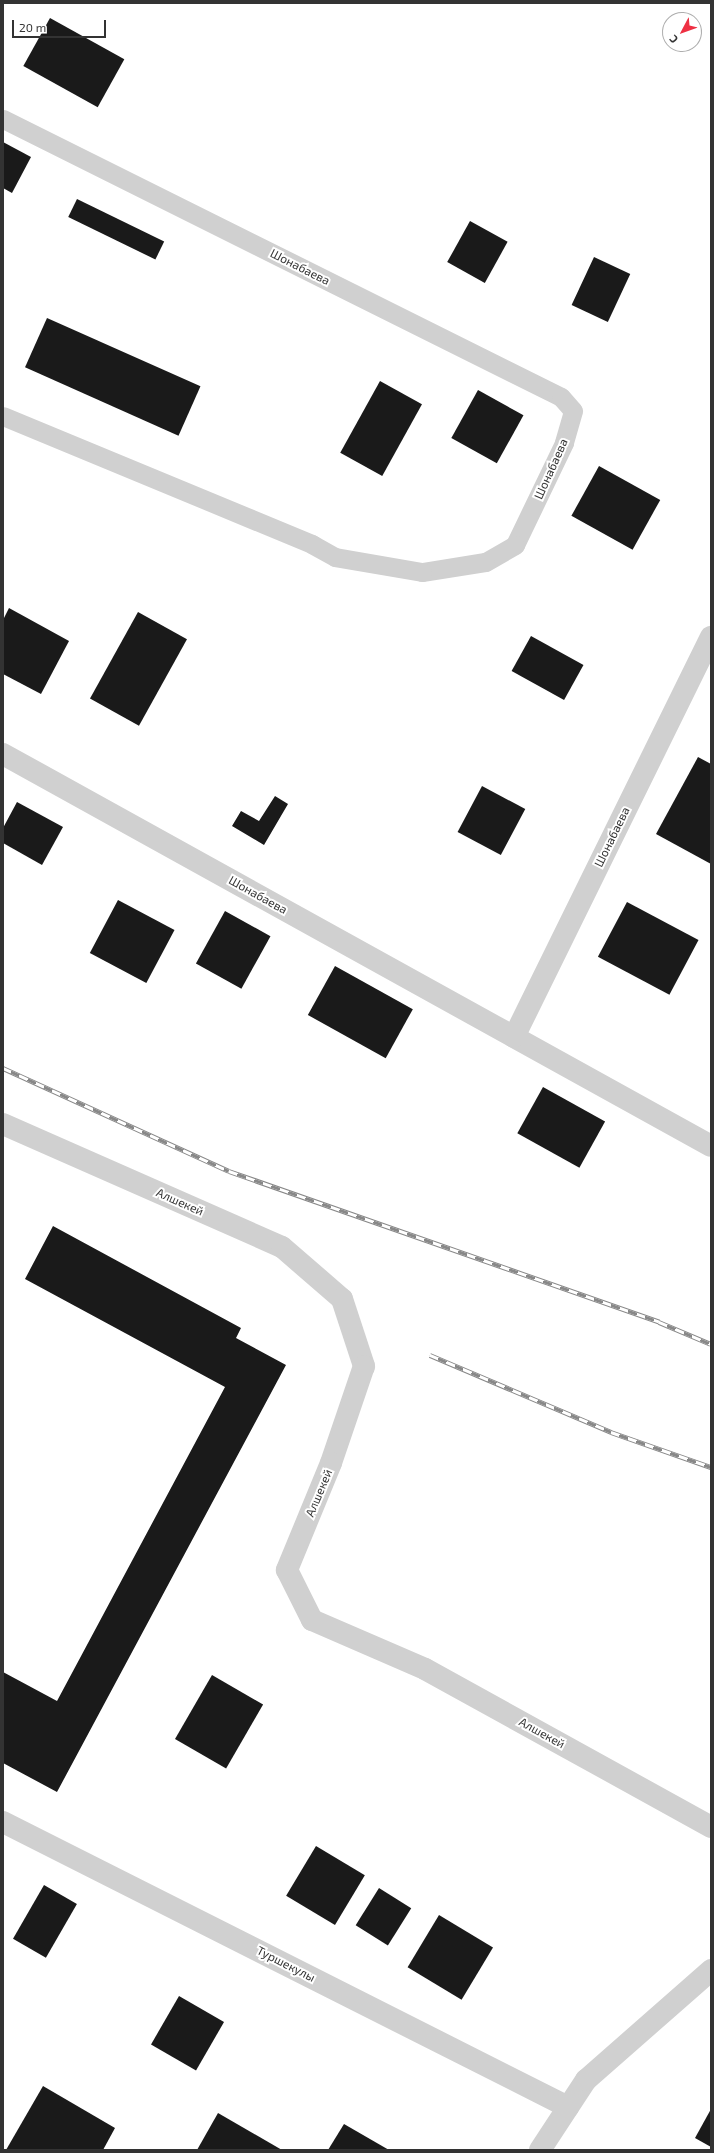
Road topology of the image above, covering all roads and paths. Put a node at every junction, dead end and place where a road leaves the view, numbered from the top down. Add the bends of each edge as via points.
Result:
1 (3, 119) edge
2 (3, 416) edge
3 (711, 637) edge
4 (3, 754) edge
5 (514, 1037) junction
6 (3, 1124) edge
7 (711, 1146) edge
8 (3, 1822) edge
9 (711, 1827) edge
10 (711, 1970) edge
11 (568, 2107) junction
12 (540, 2150) edge

1 - 2 lane, Шонабаева via 561,397 573,411 564,444 515,545 485,562 422,572 335,557 312,544
3 - 5 street, Шонабаева
4 - 5 street, Шонабаева
5 - 7 street, Шонабаева
6 - 9 street, Алшекей via 282,1247 342,1299 364,1366 332,1463 287,1570 312,1620 425,1669
8 - 11 street, Туршекулы
10 - 11 street via 586,2080
11 - 12 street

